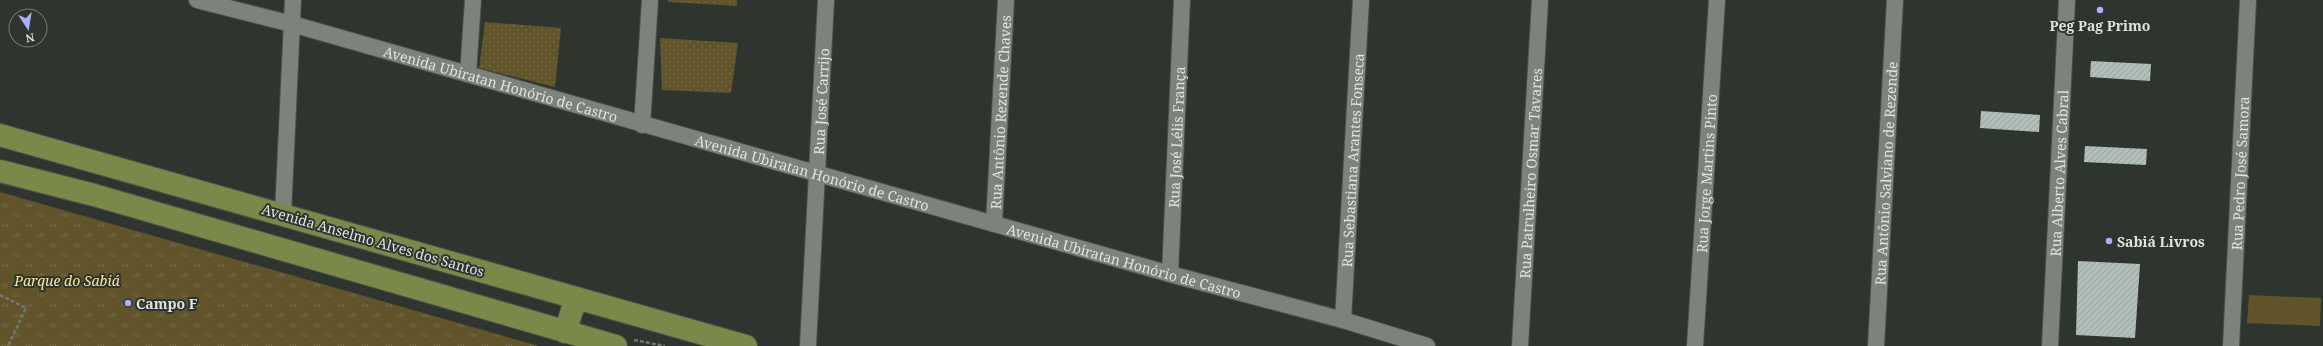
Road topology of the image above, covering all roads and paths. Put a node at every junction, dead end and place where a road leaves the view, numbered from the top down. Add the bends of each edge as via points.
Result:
1 (197, 0) edge
2 (293, 0) edge
3 (473, 0) edge
4 (650, 0) edge
5 (826, 0) edge
6 (1006, 0) edge
7 (1182, 0) edge
8 (1361, 0) edge
9 (1540, 0) edge
10 (1717, 0) edge
11 (1895, 0) edge
12 (2068, 0) edge
13 (2248, 0) edge
14 (292, 24) junction
15 (468, 74) junction
16 (642, 125) junction
17 (0, 135) edge
18 (0, 171) edge
19 (817, 175) junction
20 (283, 214) junction
21 (994, 224) junction
22 (1170, 274) junction
23 (528, 284) junction
24 (0, 295) edge
25 (576, 298) junction
26 (510, 315) junction
27 (1343, 320) junction
28 (565, 332) junction
29 (661, 345) dead end
30 (8, 346) edge
31 (616, 346) edge
32 (664, 346) edge
33 (746, 346) edge
34 (808, 346) edge
35 (1427, 346) edge
36 (1520, 346) edge
37 (1695, 346) edge
38 (1876, 346) edge
39 (2050, 346) edge
40 (2231, 346) edge

1 - 14 street, Avenida Ubiratan Honório de Castro
2 - 14 street
3 - 15 street
4 - 16 street
5 - 19 street, Rua José Carrijo
6 - 21 street, Rua Antônio Rezende Chaves
7 - 22 street, Rua José Lélis França
8 - 27 street, Rua Sebastiana Arantes Fonseca
9 - 36 street, Rua Patrulheiro Osmar Tavares
10 - 37 street, Rua Jorge Martins Pinto
11 - 38 street, Rua Antônio Salviano de Rezende
12 - 39 street, Rua Alberto Alves Cabral
13 - 40 street, Rua Pedro José Samora
14 - 15 street, Avenida Ubiratan Honório de Castro
14 - 20 street
15 - 16 street, Avenida Ubiratan Honório de Castro
16 - 19 street, Avenida Ubiratan Honório de Castro
17 - 20 main road, Avenida Anselmo Alves dos Santos
18 - 26 main road via 94,195
19 - 21 street, Avenida Ubiratan Honório de Castro
19 - 34 street, Rua José Carrijo
20 - 23 main road, Avenida Anselmo Alves dos Santos
21 - 22 street, Avenida Ubiratan Honório de Castro
22 - 27 street, Avenida Ubiratan Honório de Castro
23 - 25 main road, Avenida Anselmo Alves dos Santos
23 - 26 main road via 522,306
24 - 30 path via 26,308
25 - 28 main road
25 - 33 main road, Avenida Anselmo Alves dos Santos
26 - 28 main road
27 - 35 street, Avenida Ubiratan Honório de Castro
28 - 31 main road
29 - 32 path

